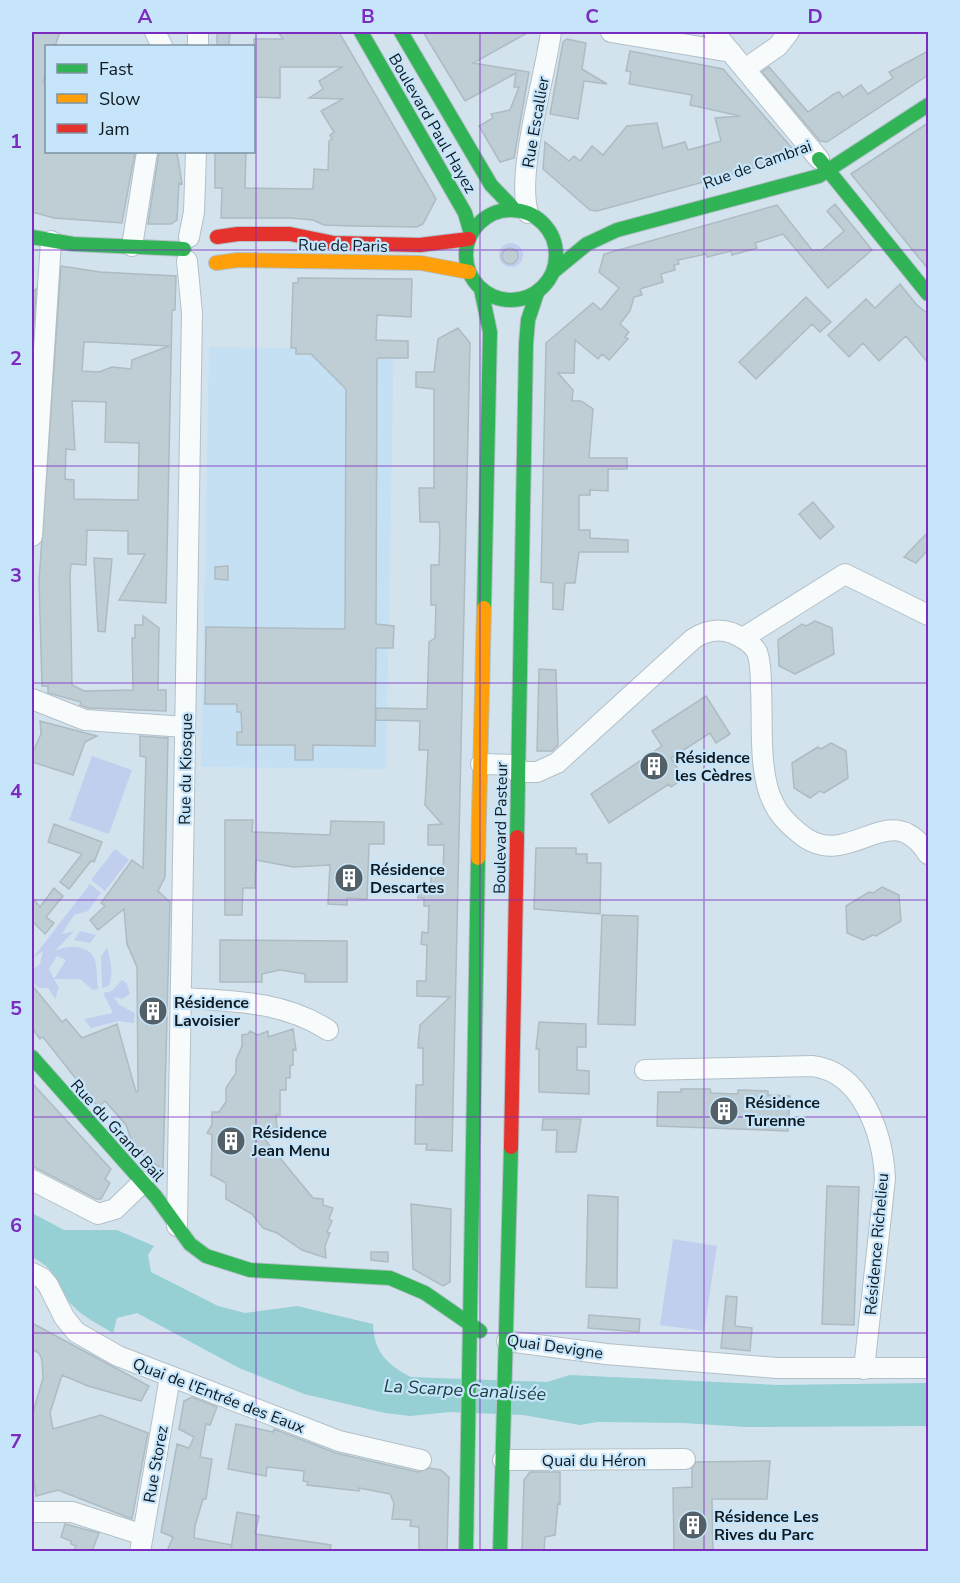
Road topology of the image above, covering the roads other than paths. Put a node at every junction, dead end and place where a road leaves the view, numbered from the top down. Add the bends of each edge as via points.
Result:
1 (361, 32) edge
2 (401, 32) edge
3 (551, 32) edge
4 (610, 32) edge
5 (714, 32) edge
6 (789, 32) edge
7 (731, 52) junction
8 (745, 69) junction
9 (928, 105) edge
10 (856, 135) dead end
11 (147, 153) edge
12 (196, 153) edge
13 (824, 165) junction
14 (196, 175) junction
15 (521, 212) junction
16 (544, 225) junction
17 (561, 230) dead end
18 (616, 230) junction
19 (581, 232) dead end
20 (213, 235) junction
21 (470, 236) junction
22 (32, 237) edge
23 (51, 241) junction
24 (132, 246) junction
25 (187, 249) junction
26 (213, 265) junction
27 (554, 271) junction
28 (469, 272) junction
29 (480, 289) junction
30 (537, 292) junction
31 (928, 294) edge
32 (192, 313) junction
33 (32, 531) edge
34 (32, 536) edge
35 (928, 615) edge
36 (742, 638) junction
37 (32, 699) edge
38 (185, 727) junction
39 (481, 764) junction
40 (517, 769) junction
41 (928, 854) edge
42 (182, 999) junction
43 (328, 1030) dead end
44 (32, 1057) edge
45 (645, 1070) dead end
46 (32, 1180) edge
47 (143, 1182) junction
48 (177, 1226) junction
49 (32, 1273) edge
50 (469, 1325) junction
51 (507, 1341) junction
52 (928, 1368) edge
53 (864, 1369) junction
54 (170, 1377) junction
55 (685, 1459) dead end
56 (421, 1460) dead end
57 (503, 1460) junction
58 (32, 1512) edge
59 (141, 1543) edge
60 (466, 1551) edge
61 (500, 1551) edge

1 - 21 main road, Boulevard Paul Hayez via 465,213
2 - 15 main road, Boulevard Paul Hayez via 491,185
3 - 15 street, Rue Escallier
4 - 7 street
5 - 7 street
6 - 8 street via 778,46
7 - 8 street
8 - 13 street
9 - 13 main road, Rue de Cambrai
10 - 13 main road, Rue de Cambrai
11 - 24 street
12 - 14 street
13 - 18 main road, Rue de Cambrai via 721,192 686,211
13 - 31 main road
14 - 20 street
14 - 25 street, Rue du Kiosque via 194,218
15 - 16 main road
15 - 21 main road via 498,212 487,217
16 - 17 main road
16 - 27 main road via 554,243
18 - 19 main road, Rue de Cambrai
18 - 27 main road, Rue de Cambrai via 587,244
20 - 21 main road, Rue de Paris via 290,234 334,243 420,245
20 - 25 main road via 201,231
20 - 26 main road via 221,248
21 - 28 main road via 466,255
22 - 23 main road
23 - 24 main road
23 - 33 street
24 - 25 main road
25 - 26 main road via 198,268
25 - 32 street, Rue du Kiosque
26 - 28 main road, Rue de Paris via 238,260 421,263
26 - 32 street, Rue du Kiosque via 195,291
27 - 30 main road
28 - 29 main road
29 - 30 main road via 492,297 512,301
29 - 39 main road, Boulevard Pasteur via 490,332
30 - 40 main road, Boulevard Pasteur via 528,320 526,344
32 - 38 street, Rue du Kiosque
33 - 34 street
35 - 36 street via 845,574
36 - 40 street via 722,631 699,635 557,763 537,772
36 - 41 street via 753,646 758,658 766,783 783,818 803,837 819,845 837,846 895,829 916,837
37 - 38 street via 85,720
38 - 42 street, Rue du Kiosque
39 - 40 street
39 - 50 main road, Boulevard Pasteur
40 - 51 main road, Boulevard Pasteur
42 - 43 street via 272,1006
42 - 48 street, Rue du Kiosque
44 - 47 main road, Rue du Grand Bail
45 - 53 street, Résidence Richelieu via 812,1066 833,1071 856,1090 877,1133 885,1179
46 - 47 street via 98,1214 115,1209
47 - 48 main road, Rue du Grand Bail
48 - 50 main road, Quai Devigne via 204,1255 235,1266 402,1281
49 - 54 street, Quai de l'Entrée des Eaux via 48,1285 76,1332 118,1356
50 - 51 main road, Quai Devigne
50 - 60 main road, Boulevard Pasteur
51 - 53 street, Quai Devigne via 749,1366
51 - 57 main road, Boulevard Pasteur
52 - 53 street, Quai Devigne
54 - 56 street, Quai de l'Entrée des Eaux via 339,1441
54 - 59 street, Rue Storez
55 - 57 street, Quai du Héron
57 - 61 main road, Boulevard Pasteur
58 - 59 street via 72,1512

